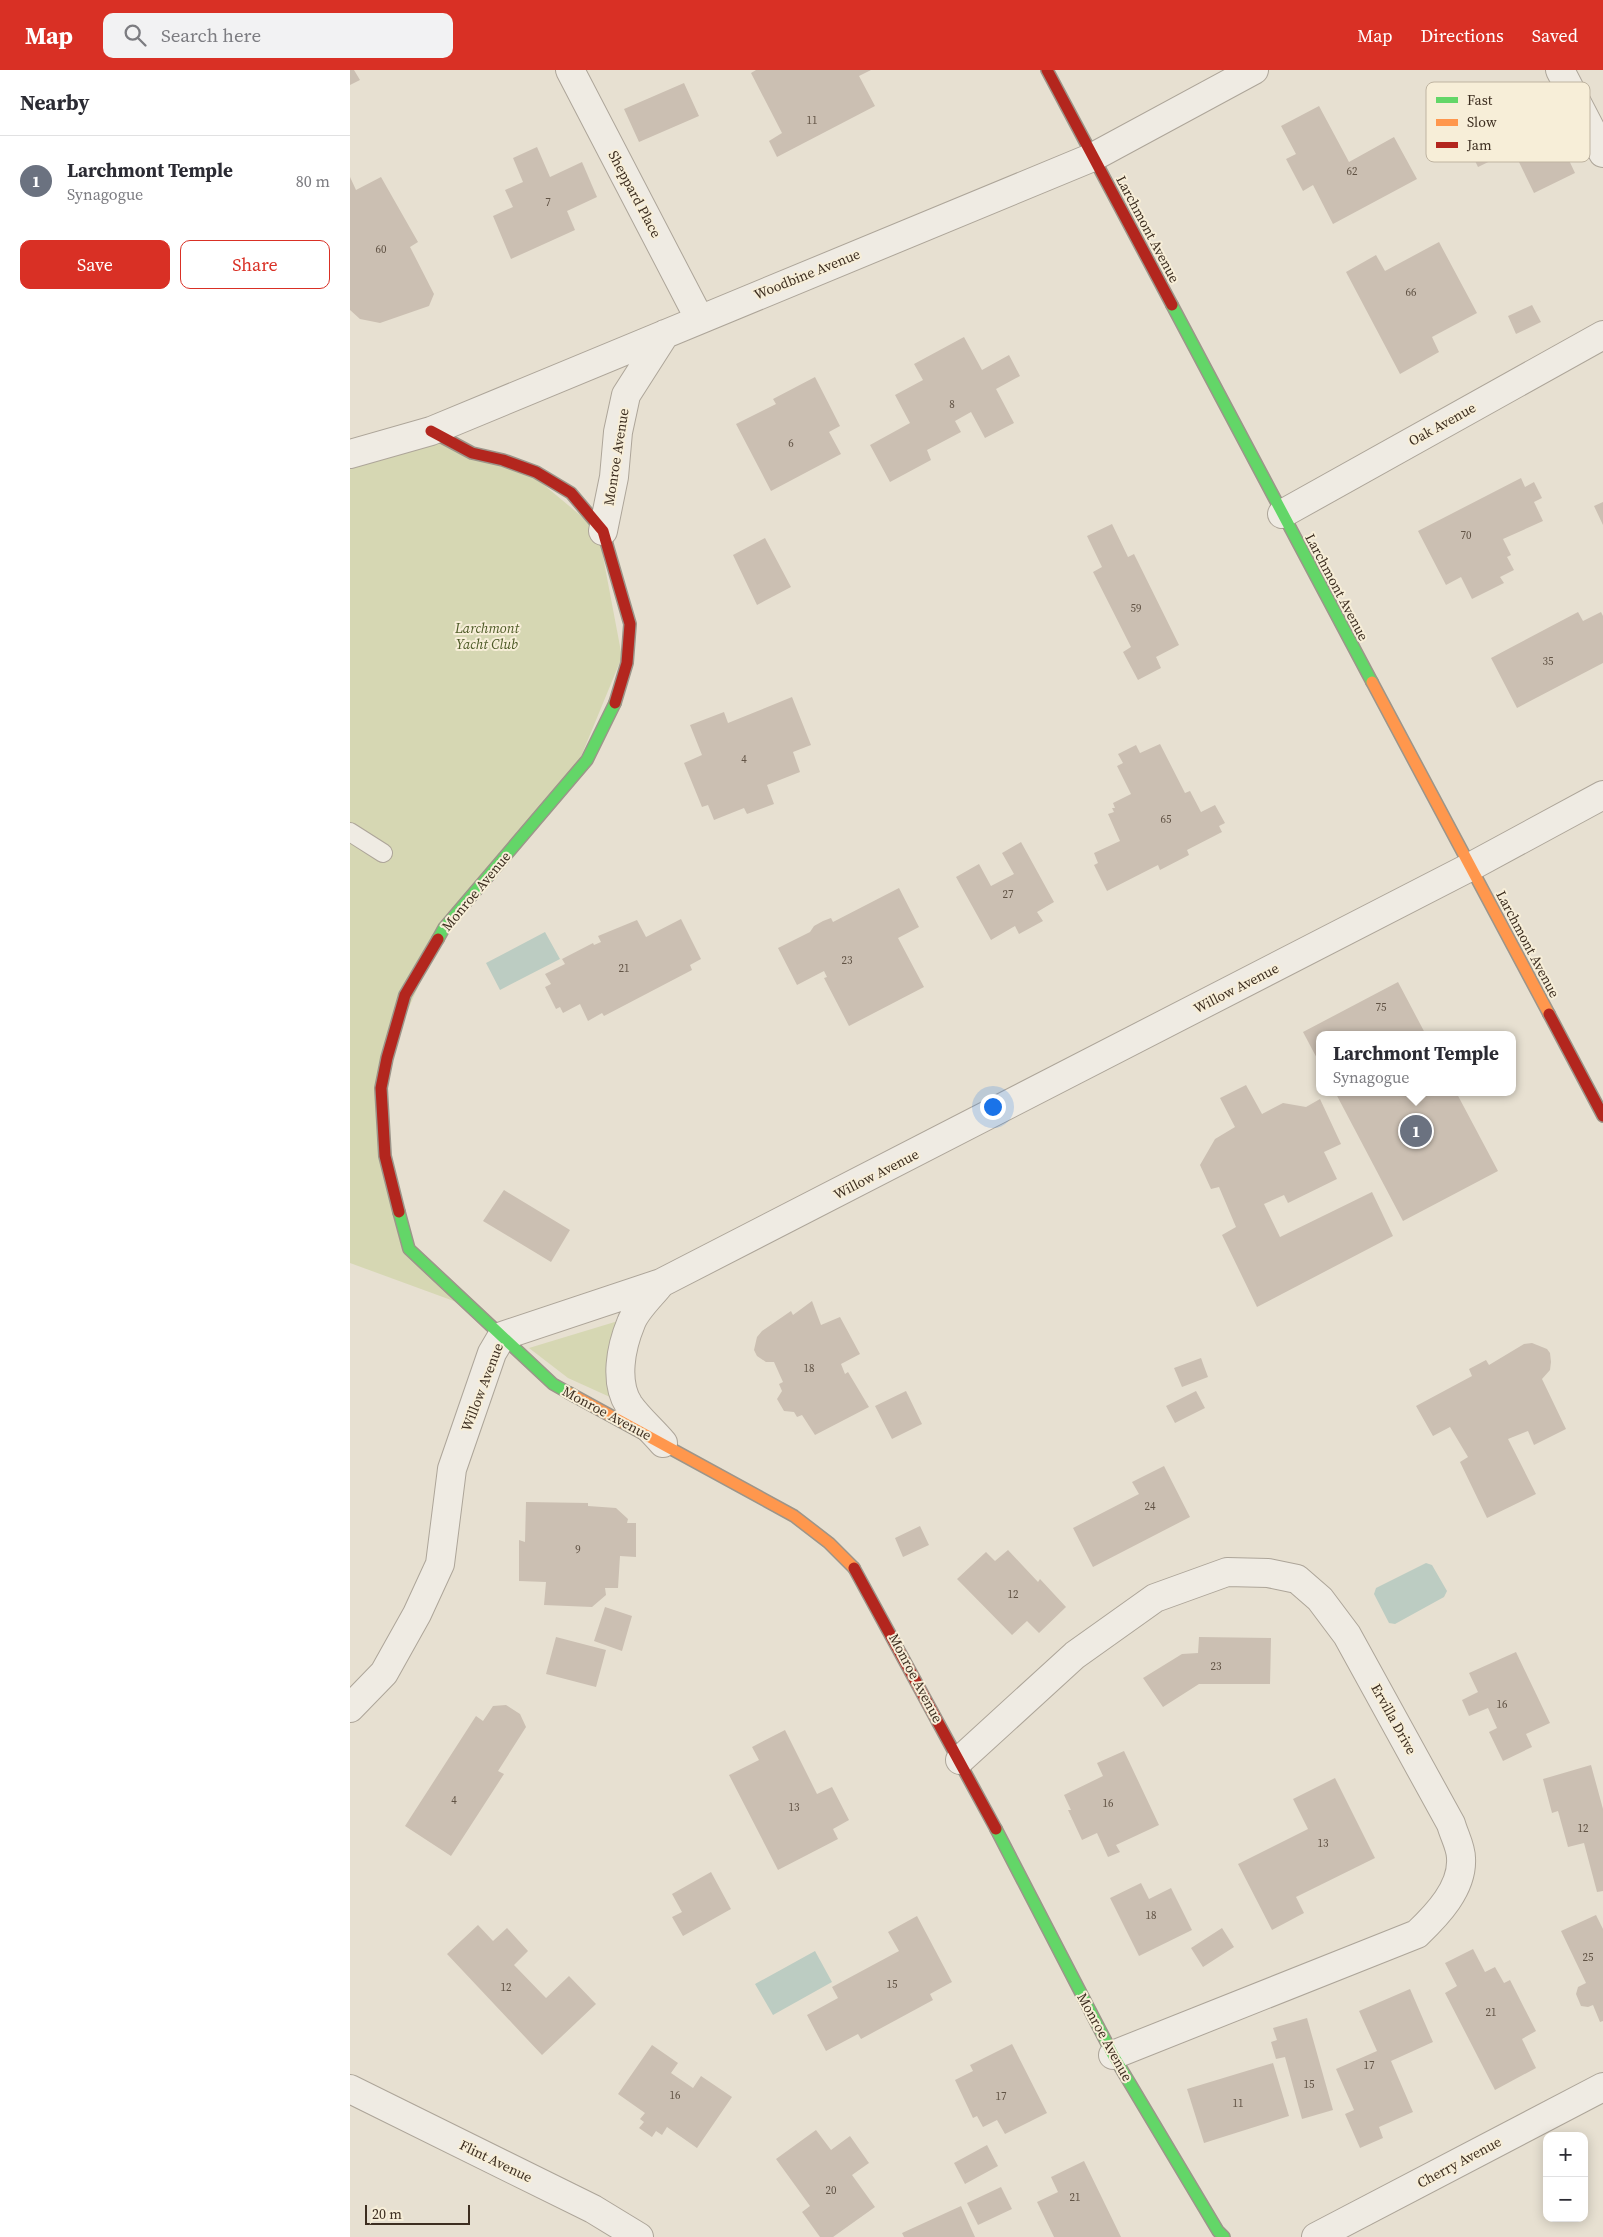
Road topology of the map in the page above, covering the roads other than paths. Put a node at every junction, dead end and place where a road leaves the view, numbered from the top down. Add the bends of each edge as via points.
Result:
1 (570, 70) edge
2 (1047, 70) edge
3 (1254, 70) edge
4 (1560, 70) edge
5 (1566, 82) edge
6 (1590, 128) edge
7 (1603, 153) edge
8 (1093, 156) junction
9 (699, 318) junction
10 (665, 334) junction
11 (1603, 335) edge
12 (431, 432) junction
13 (350, 454) edge
14 (1282, 514) junction
15 (603, 531) junction
16 (1603, 796) edge
17 (350, 832) edge
18 (383, 853) dead end
19 (1470, 867) junction
20 (1603, 1116) edge
21 (661, 1283) junction
22 (502, 1336) junction
23 (663, 1443) junction
24 (350, 1708) edge
25 (960, 1760) junction
26 (1113, 2055) junction
27 (1603, 2087) edge
28 (350, 2089) edge
29 (639, 2237) edge
30 (1224, 2237) edge
31 (1316, 2237) edge

1 - 9 street, Sheppard Place
2 - 8 street, Larchmont Avenue
3 - 8 street, Woodbine Avenue
4 - 5 street
6 - 7 street
8 - 9 street, Woodbine Avenue
8 - 14 street, Larchmont Avenue
9 - 10 street, Woodbine Avenue
10 - 12 street, Woodbine Avenue
10 - 15 street, Monroe Avenue via 626,395
11 - 14 street, Oak Avenue
12 - 13 street, Woodbine Avenue
12 - 15 street, Monroe Avenue via 472,453 536,472 571,493
14 - 19 street, Larchmont Avenue
15 - 22 street, Monroe Avenue via 630,624 627,662 614,708 587,760 444,928 405,995 386,1058 381,1088 384,1156 410,1249
16 - 19 street, Willow Avenue
17 - 18 lane
19 - 20 street, Larchmont Avenue
19 - 21 street, Willow Avenue
21 - 22 street, Willow Avenue
21 - 23 street via 631,1322 621,1354 620,1372 622,1389 629,1405
22 - 23 street, Monroe Avenue via 553,1384
22 - 24 street, Willow Avenue via 492,1353 452,1469 440,1564 384,1673
23 - 25 street, Monroe Avenue via 794,1516 857,1570
25 - 26 street, Monroe Avenue
25 - 26 street, Ervilla Drive via 1074,1655 1155,1598 1227,1572 1268,1573 1297,1579 1320,1599 1347,1635 1451,1824 1462,1858 1457,1881 1442,1910 1418,1934
26 - 30 street, Monroe Avenue
27 - 31 street, Cherry Avenue
28 - 29 street, Flint Avenue via 594,2209

